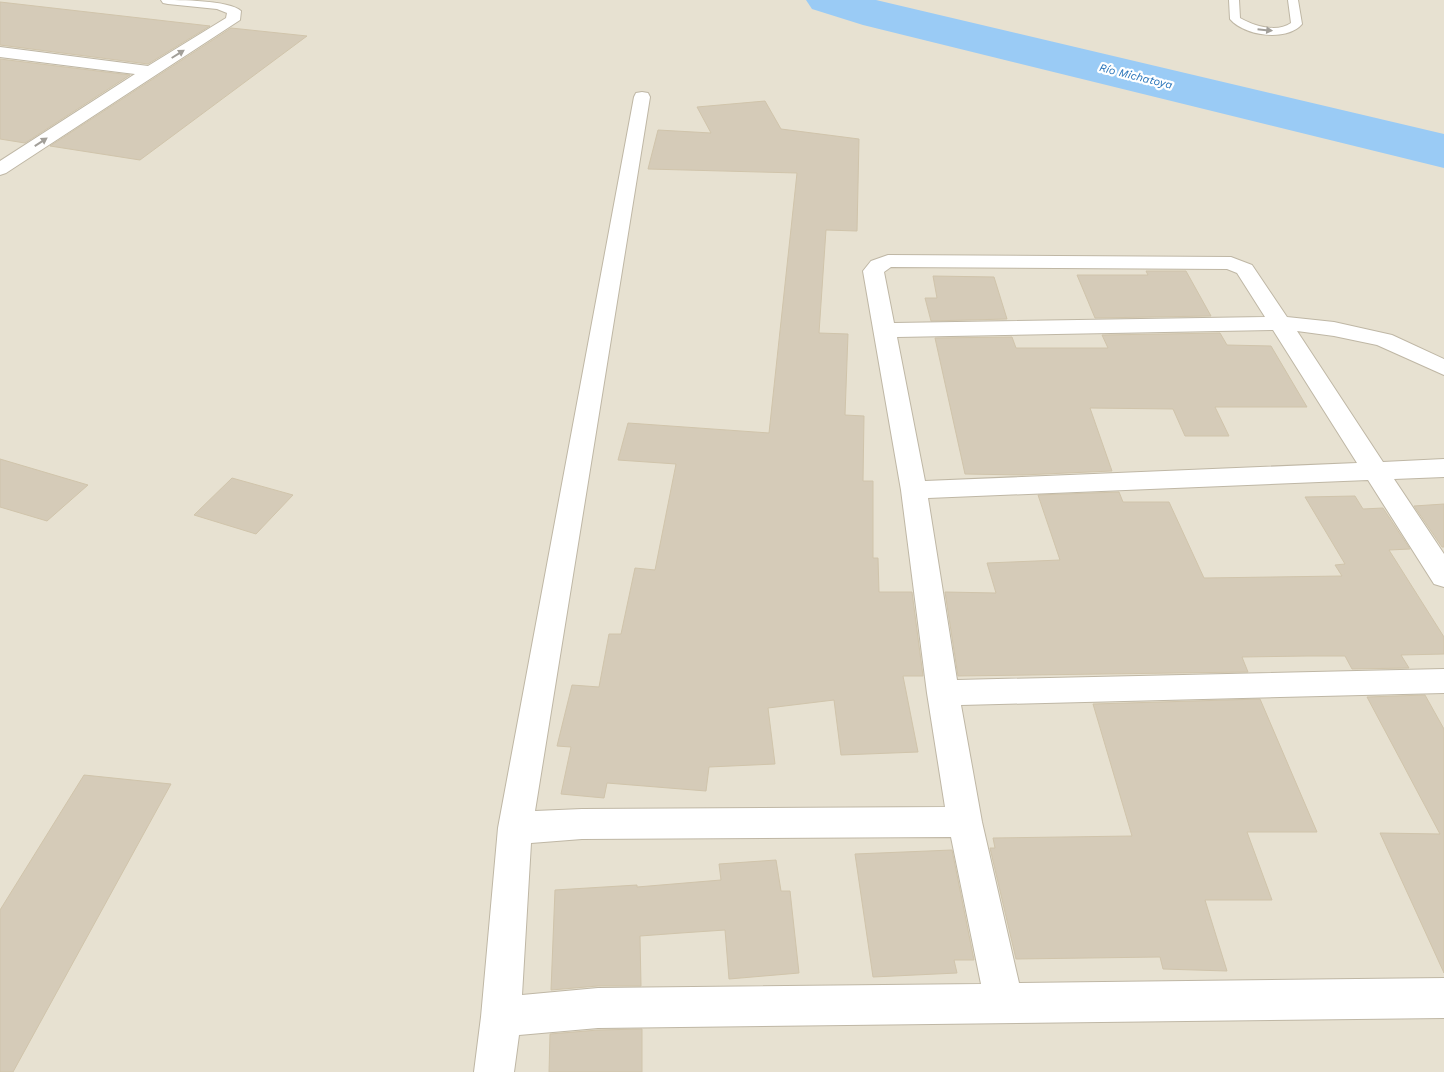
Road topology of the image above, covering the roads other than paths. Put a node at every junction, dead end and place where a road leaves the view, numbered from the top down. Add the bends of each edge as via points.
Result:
1 (168, 0) edge
2 (1234, 0) edge
3 (1292, 0) edge
4 (200, 2) edge
5 (0, 52) edge
6 (151, 71) junction
7 (642, 97) dead end
8 (0, 153) edge
9 (20, 156) junction
10 (0, 169) edge
11 (1281, 323) junction
12 (885, 330) junction
13 (1444, 368) edge
14 (1444, 468) edge
15 (1376, 471) junction
16 (914, 490) junction
17 (1444, 577) edge
18 (1444, 681) edge
19 (943, 693) junction
20 (965, 822) junction
21 (515, 828) junction
22 (1444, 998) edge
23 (1004, 1003) junction
24 (501, 1016) junction
25 (494, 1072) edge

1 - 4 street
2 -> 3 lane via 1235,20 1248,27 1274,31 1288,30 1297,24
6 -> 4 street via 233,20 234,11
5 - 6 street
9 -> 6 street
7 - 21 street
8 - 9 street
9 - 10 street
11 - 12 street
11 - 12 street via 1245,268 1231,263 888,261 873,271
11 - 13 street via 1334,329 1384,340
11 - 15 street
12 - 16 street
14 - 15 street
15 - 16 street
15 - 17 street
16 - 19 street
18 - 19 street
19 - 20 street
20 - 21 street via 582,824
20 - 23 street
21 - 24 street
22 - 23 street
23 - 24 street via 598,1008
24 - 25 street

